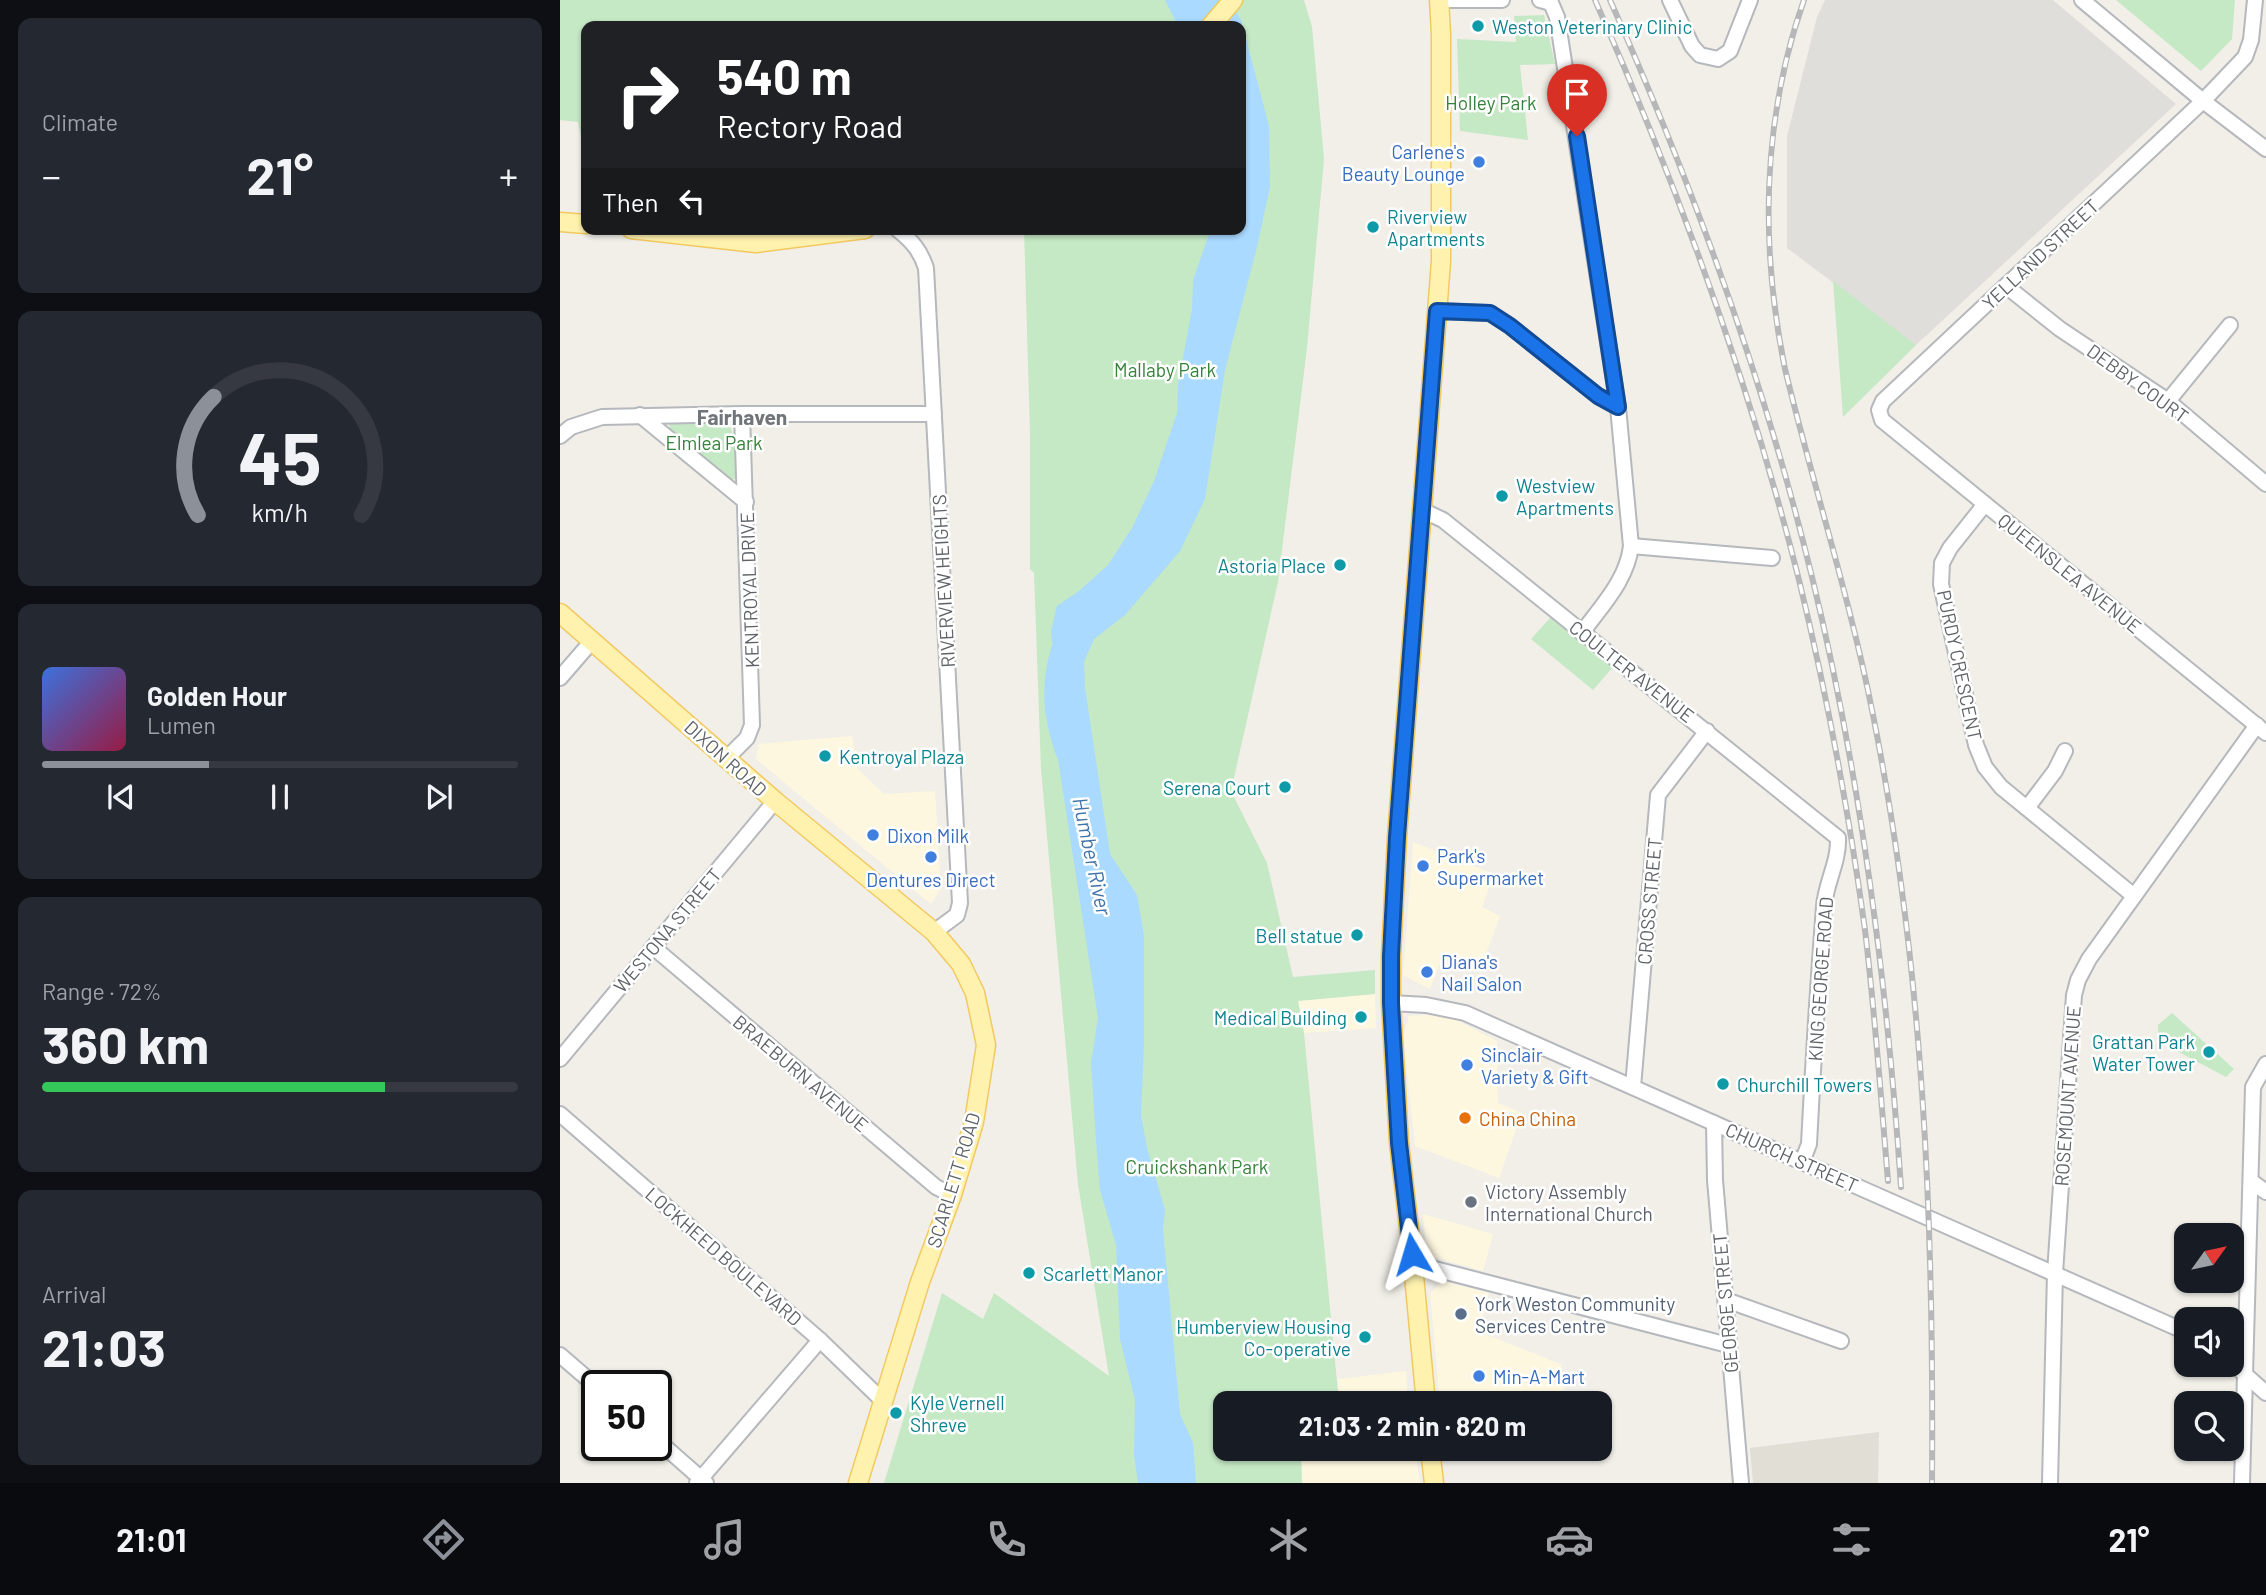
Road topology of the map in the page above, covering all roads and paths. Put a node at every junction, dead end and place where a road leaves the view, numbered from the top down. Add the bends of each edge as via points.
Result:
1 (1233, 0) edge
2 (1439, 0) edge
3 (1502, 0) edge
4 (1670, 0) edge
5 (1750, 0) edge
6 (2082, 0) edge
7 (2255, 0) edge
8 (1546, 2) edge
9 (1215, 21) edge
10 (2203, 101) junction
11 (2266, 149) edge
12 (560, 222) edge
13 (581, 224) edge
14 (685, 235) edge
15 (818, 235) edge
16 (904, 235) edge
17 (2006, 286) junction
18 (1437, 311) junction
19 (2230, 325) dead end
20 (2168, 401) junction
21 (1618, 407) junction
22 (1879, 410) joint
23 (742, 414) junction
24 (934, 414) junction
25 (639, 415) junction
26 (560, 436) edge
27 (2266, 484) edge
28 (746, 502) junction
29 (1985, 504) junction
30 (1422, 510) junction
31 (1631, 546) junction
32 (1772, 558) dead end
33 (560, 612) edge
34 (1582, 633) junction
35 (592, 641) junction
36 (560, 678) edge
37 (2261, 729) edge
38 (1707, 731) junction
39 (2065, 751) dead end
40 (727, 758) junction
41 (775, 801) junction
42 (2027, 808) junction
43 (1838, 838) joint
44 (2134, 896) junction
45 (895, 899) joint
46 (934, 932) junction
47 (653, 947) junction
48 (1391, 1003) junction
49 (560, 1059) edge
50 (2266, 1064) edge
51 (1633, 1087) junction
52 (560, 1114) edge
53 (1714, 1122) junction
54 (1802, 1162) junction
55 (2251, 1181) junction
56 (2266, 1192) edge
57 (952, 1195) junction
58 (1413, 1266) junction
59 (2055, 1273) junction
60 (1726, 1300) junction
61 (2174, 1327) edge
62 (820, 1340) junction
63 (1841, 1341) dead end
64 (1728, 1345) junction
65 (560, 1355) edge
66 (581, 1373) edge
67 (2245, 1376) junction
68 (1425, 1391) edge
69 (2266, 1393) edge
70 (884, 1402) junction
71 (672, 1454) edge
72 (1431, 1461) edge
73 (701, 1481) edge
74 (858, 1483) edge
75 (1434, 1483) edge
76 (1741, 1483) edge
77 (2050, 1483) edge
78 (2242, 1483) edge

1 - 9 main road
2 - 3 street
2 - 18 main road via 1443,182
4 - 5 street via 1692,46 1700,55 1718,59 1730,51
6 - 10 street
7 - 10 street, YELLAND STREET via 2245,57
8 - 21 street via 1557,16
10 - 11 street
10 - 17 street, YELLAND STREET
12 - 13 main road
14 - 15 main road via 756,243
16 - 24 street, RIVERVIEW HEIGHTS via 916,246 926,268
17 - 20 street, DEBBY COURT via 2060,329
17 - 22 street, YELLAND STREET
18 - 21 street via 1490,313
18 - 30 main road
19 - 20 street
20 - 27 street, DEBBY COURT
21 - 31 street
22 - 29 street, QUEENSLEA AVENUE via 1882,420
23 - 24 street
23 - 25 street
23 - 28 street, KENTROYAL DRIVE
24 - 46 street, RIVERVIEW HEIGHTS via 960,903 957,915
25 - 26 street via 602,417 570,427
25 - 28 street
28 - 40 street, KENTROYAL DRIVE via 752,725 747,738
29 - 37 street, QUEENSLEA AVENUE
29 - 42 street, PURDY CRESCENT via 1950,548 1942,563 1941,584 1976,745 1985,767 2001,787
30 - 34 street, COULTER AVENUE via 1443,520
30 - 48 main road via 1397,837
31 - 32 street
31 - 34 street via 1622,578
33 - 35 main road, DIXON ROAD
34 - 38 street, COULTER AVENUE
35 - 36 street
35 - 40 main road, DIXON ROAD
37 - 44 street, ROSEMOUNT AVENUE
38 - 43 street, COULTER AVENUE
38 - 51 street, CROSS STREET via 1658,795
39 - 42 street
40 - 41 main road, DIXON ROAD
41 - 45 main road, DIXON ROAD
41 - 47 street, WESTONA STREET
42 - 44 street, PURDY CRESCENT
43 - 54 street, KING GEORGE ROAD via 1839,853 1826,891 1809,1144
44 - 59 street, ROSEMOUNT AVENUE via 2088,959 2074,995
45 - 46 main road, SCARLETT ROAD
46 - 57 main road, SCARLETT ROAD via 961,964 975,993 986,1045 974,1122
47 - 49 street, WESTONA STREET
47 - 57 street, BRAEBURN AVENUE via 936,1187
48 - 51 street, CHURCH STREET via 1465,1013
48 - 58 main road via 1399,1143
50 - 55 street via 2253,1087
51 - 53 street, CHURCH STREET
52 - 62 street, LOCKHEED BOULEVARD
53 - 54 street, CHURCH STREET
53 - 60 street, GEORGE STREET
54 - 59 street, CHURCH STREET
55 - 56 street
55 - 67 street
57 - 70 main road, SCARLETT ROAD
58 - 64 street
58 - 68 main road
59 - 61 street, CHURCH STREET
59 - 77 street, ROSEMOUNT AVENUE
60 - 63 street
60 - 64 street, GEORGE STREET
62 - 70 street, LOCKHEED BOULEVARD
62 - 73 street
64 - 76 street, GEORGE STREET
65 - 66 street
67 - 69 street
67 - 78 street
70 - 74 main road, SCARLETT ROAD
71 - 73 street
72 - 75 main road

